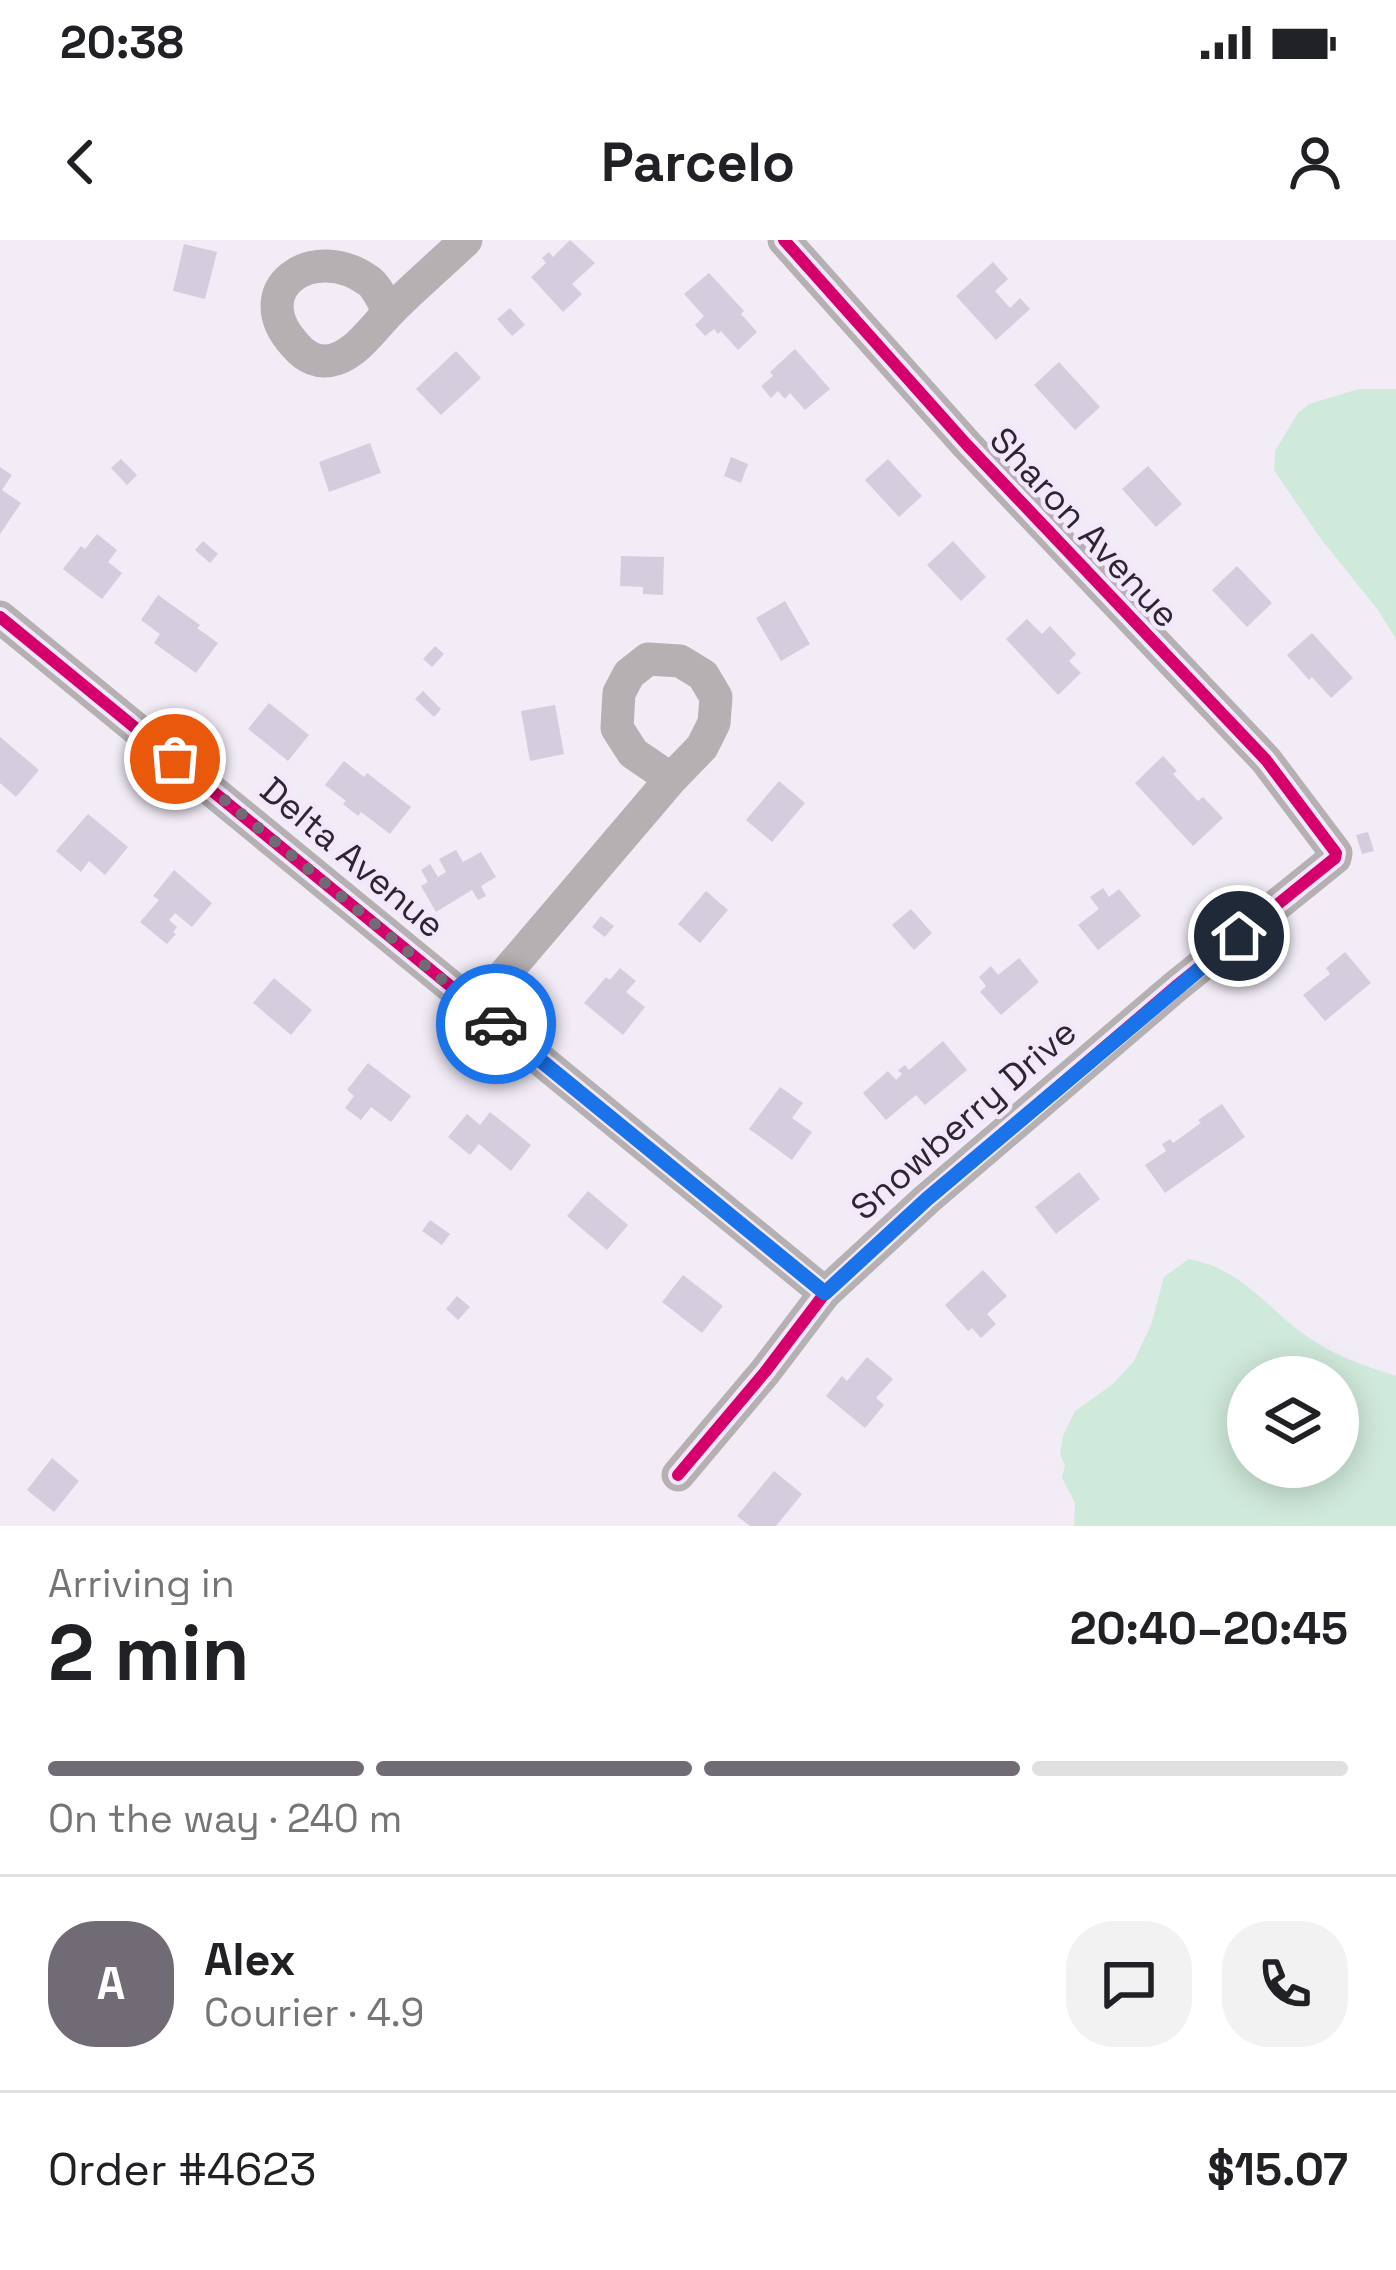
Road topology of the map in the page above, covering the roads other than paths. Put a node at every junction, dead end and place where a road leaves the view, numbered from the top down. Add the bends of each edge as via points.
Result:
1 (466, 240) edge
2 (784, 240) edge
3 (389, 312) dead end
4 (0, 617) edge
5 (671, 779) dead end
6 (1335, 858) joint
7 (476, 1008) junction
8 (825, 1293) junction
9 (679, 1475) dead end

1 - 3 street
2 - 6 street, Sharon Avenue via 1266,760
4 - 7 street, Delta Avenue
5 - 7 street
6 - 8 street, Snowberry Drive
7 - 8 street, Delta Avenue
8 - 9 street, Snowberry Drive

